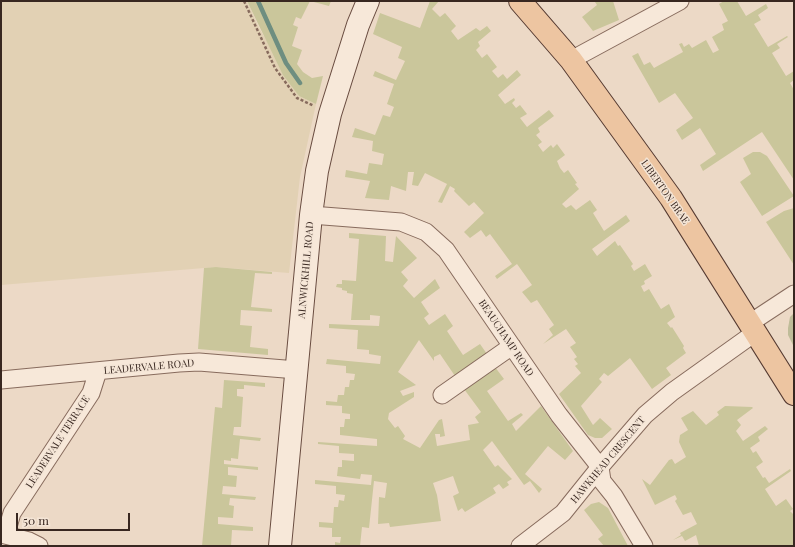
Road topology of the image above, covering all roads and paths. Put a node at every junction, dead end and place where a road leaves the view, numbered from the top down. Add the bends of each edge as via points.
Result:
1 (244, 1) edge
2 (368, 1) edge
3 (520, 1) edge
4 (680, 1) edge
5 (571, 60) junction
6 (330, 114) junction
7 (311, 215) junction
8 (794, 294) edge
9 (753, 327) junction
10 (512, 346) junction
11 (297, 370) junction
12 (98, 371) junction
13 (1, 380) edge
14 (794, 394) edge
15 (442, 395) dead end
16 (600, 467) junction
17 (4, 534) edge
18 (39, 546) edge
19 (280, 546) edge
20 (520, 546) edge
21 (644, 546) edge

1 - 6 path via 275,68 297,98
2 - 6 street, ALNWICKHILL ROAD
3 - 5 main road, LIBERTON BRAE
4 - 5 street
5 - 9 main road, LIBERTON BRAE via 671,198
6 - 7 street, ALNWICKHILL ROAD via 317,171
7 - 10 street, BEAUCHAMP ROAD via 401,222 426,232 446,250
7 - 11 street, ALNWICKHILL ROAD
8 - 9 street, HAWKHEAD CRESCENT
9 - 14 main road, LIBERTON BRAE
9 - 16 street, HAWKHEAD CRESCENT via 656,406 632,428
10 - 15 street
10 - 16 street, BEAUCHAMP ROAD via 576,439
11 - 12 street, LEADERVALE ROAD via 199,362
11 - 19 street, ALNWICKHILL ROAD
12 - 13 street, LEADERVALE ROAD
12 - 17 street, LEADERVALE TERRACE via 91,393 12,513
16 - 20 street, HAWKHEAD CRESCENT via 563,513
16 - 21 street, BEAUCHAMP ROAD via 602,481
17 - 18 street

